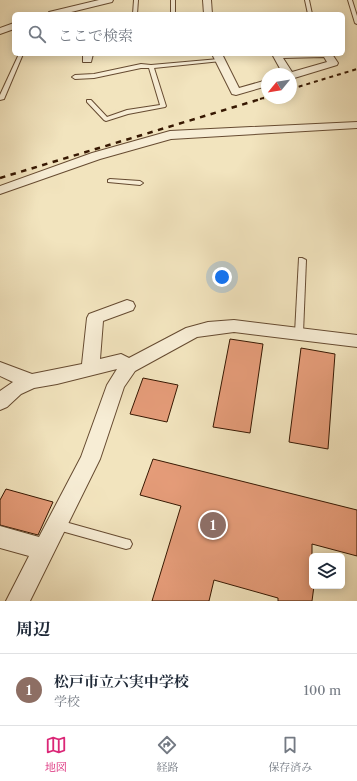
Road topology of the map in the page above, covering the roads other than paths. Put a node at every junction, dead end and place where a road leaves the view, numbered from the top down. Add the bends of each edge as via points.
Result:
1 (136, 0) edge
2 (173, 0) edge
3 (207, 0) edge
4 (307, 0) edge
5 (350, 0) edge
6 (106, 1) edge
7 (60, 12) edge
8 (100, 12) edge
9 (135, 12) edge
10 (173, 12) edge
11 (208, 12) edge
12 (310, 12) edge
13 (357, 23) edge
14 (12, 27) edge
15 (0, 31) edge
16 (20, 56) edge
17 (277, 56) edge
18 (328, 56) edge
19 (218, 57) edge
20 (151, 67) junction
21 (284, 68) edge
22 (297, 74) edge
23 (75, 77) dead end
24 (261, 85) edge
25 (1, 99) edge
26 (89, 101) dead end
27 (357, 125) edge
28 (110, 180) dead end
29 (140, 183) dead end
30 (0, 190) edge
31 (302, 260) dead end
32 (127, 306) dead end
33 (299, 333) junction
34 (357, 341) edge
35 (129, 366) junction
36 (90, 368) junction
37 (0, 370) edge
38 (31, 381) junction
39 (0, 402) edge
40 (58, 525) junction
41 (0, 537) edge
42 (126, 544) dead end
43 (44, 549) junction
44 (18, 601) edge

1 - 9 lane
2 - 10 lane
3 - 11 street
4 - 12 lane
5 - 13 lane
6 - 7 street
6 - 8 street
14 - 15 street
16 - 25 lane
17 - 21 street
18 - 22 street via 333,63
19 - 20 lane
19 - 24 street via 236,92
20 - 23 lane via 141,66 94,76
20 - 26 lane via 162,106 127,112 106,119
27 - 30 street via 170,135 96,156
28 - 29 lane
31 - 33 lane
32 - 36 street via 95,318
33 - 34 street
33 - 35 street via 234,326 208,328 192,332
35 - 36 street via 121,361
35 - 40 street via 116,386 90,459
36 - 38 street
37 - 38 street
38 - 39 street via 14,389
40 - 42 lane
40 - 43 street
41 - 43 street
43 - 44 street

